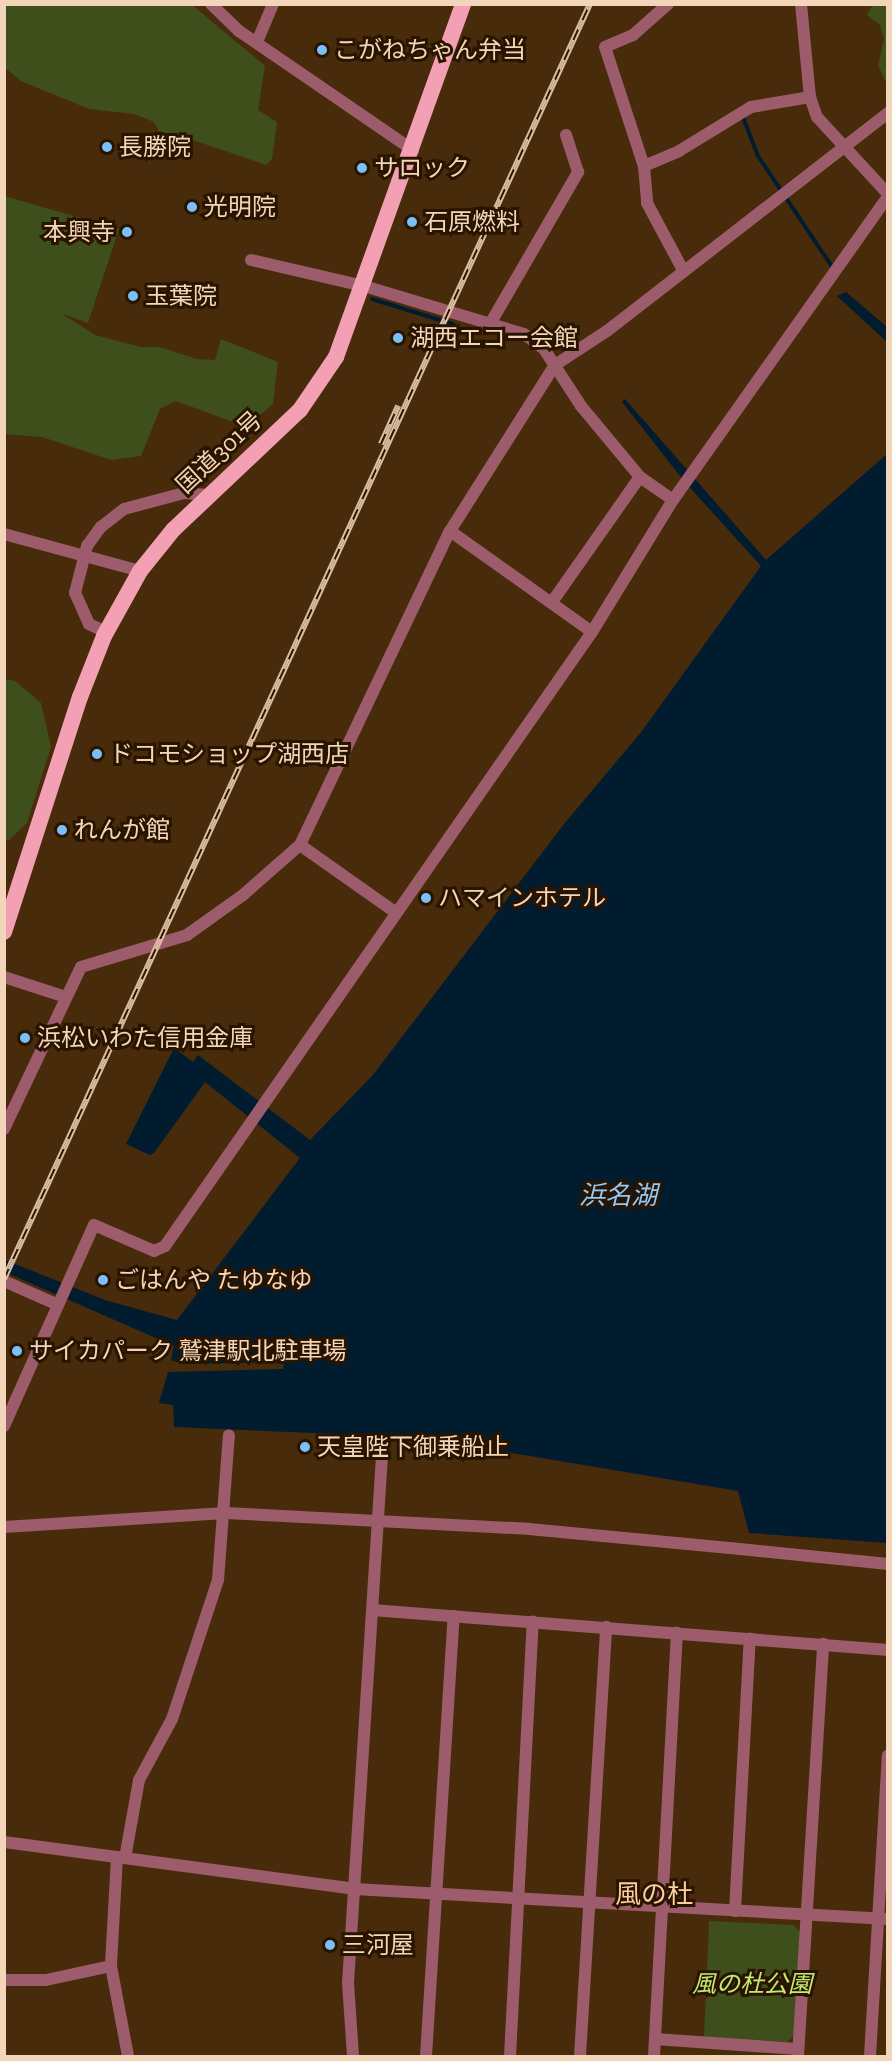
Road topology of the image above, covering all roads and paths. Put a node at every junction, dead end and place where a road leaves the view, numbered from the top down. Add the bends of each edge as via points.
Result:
1 (211, 4) edge
2 (273, 4) edge
3 (463, 4) edge
4 (668, 4) edge
5 (801, 4) edge
6 (256, 42) junction
7 (810, 98) junction
8 (888, 112) edge
9 (566, 135) dead end
10 (840, 147) junction
11 (413, 150) junction
12 (644, 166) junction
13 (888, 195) edge
14 (251, 260) dead end
15 (682, 270) junction
16 (364, 285) junction
17 (490, 324) junction
18 (555, 365) junction
19 (640, 477) junction
20 (208, 495) junction
21 (672, 500) junction
22 (450, 531) junction
23 (4, 534) edge
24 (84, 556) junction
25 (140, 571) junction
26 (552, 602) junction
27 (106, 632) junction
28 (592, 632) junction
29 (300, 845) junction
30 (395, 912) junction
31 (4, 932) edge
32 (4, 977) edge
33 (66, 997) junction
34 (4, 1129) edge
35 (4, 1281) edge
36 (56, 1304) junction
37 (4, 1426) edge
38 (229, 1435) dead end
39 (383, 1441) dead end
40 (226, 1513) junction
41 (376, 1520) junction
42 (4, 1527) edge
43 (888, 1564) edge
44 (372, 1610) junction
45 (453, 1616) junction
46 (533, 1622) junction
47 (606, 1628) junction
48 (677, 1633) junction
49 (750, 1638) junction
50 (823, 1644) junction
51 (888, 1650) edge
52 (888, 1756) edge
53 (4, 1842) edge
54 (121, 1858) junction
55 (354, 1889) junction
56 (436, 1894) junction
57 (517, 1898) junction
58 (589, 1902) junction
59 (661, 1906) junction
60 (735, 1911) junction
61 (808, 1915) junction
62 (883, 1919) edge
63 (111, 1966) junction
64 (4, 1980) edge
65 (655, 2039) junction
66 (727, 2050) edge
67 (798, 2053) edge
68 (128, 2056) edge
69 (353, 2056) edge
70 (426, 2056) edge
71 (510, 2056) edge
72 (580, 2056) edge
73 (654, 2056) edge
74 (870, 2056) edge

1 - 6 street
2 - 6 street
3 - 11 highway, 国道301号
4 - 12 street via 633,35 604,47
5 - 7 street
6 - 11 street
7 - 10 street via 817,117
7 - 12 street via 751,107 679,151
8 - 10 street
9 - 17 street via 578,172
10 - 13 street
10 - 15 street
11 - 16 highway, 国道301号
12 - 15 street via 647,203
13 - 21 street
14 - 16 street
15 - 18 street via 598,337
16 - 17 street
16 - 20 highway, 国道301号 via 336,357 320,385 300,410
17 - 18 street via 524,333 544,349
18 - 19 street via 581,406
18 - 22 street
19 - 21 street
19 - 26 street
20 - 24 street via 184,493 124,508 100,527
20 - 25 highway, 国道301号
21 - 28 street
22 - 26 street
22 - 29 street
23 - 24 street
24 - 25 street
24 - 27 street via 75,592 89,624
25 - 27 highway, 国道301号
26 - 28 street
27 - 31 highway, 国道301号 via 80,697
28 - 30 street
29 - 30 street
29 - 33 street via 243,896 187,935 81,967
30 - 36 street via 165,1246 154,1251 94,1225
32 - 33 street
33 - 34 street
35 - 36 street
36 - 37 street
38 - 40 street
39 - 41 street
40 - 41 street
40 - 42 street
40 - 54 street via 218,1580 172,1719 139,1780
41 - 43 street via 612,1535
41 - 44 street
44 - 45 street
44 - 55 street
45 - 46 street
45 - 56 street
46 - 47 street
46 - 57 street
47 - 48 street
47 - 58 street
48 - 49 street
48 - 59 street
49 - 50 street
49 - 60 street
50 - 51 street
50 - 61 street
52 - 62 street
53 - 54 street
54 - 55 street
54 - 63 street
55 - 56 street
55 - 69 street via 348,1983
56 - 57 street
56 - 70 street
57 - 58 street
57 - 71 street
58 - 59 street
58 - 72 street
59 - 60 street
59 - 65 street
60 - 61 street
61 - 62 street
61 - 67 street
62 - 74 street
63 - 64 street via 46,1980
63 - 68 street
65 - 66 street
65 - 73 street
66 - 67 street

